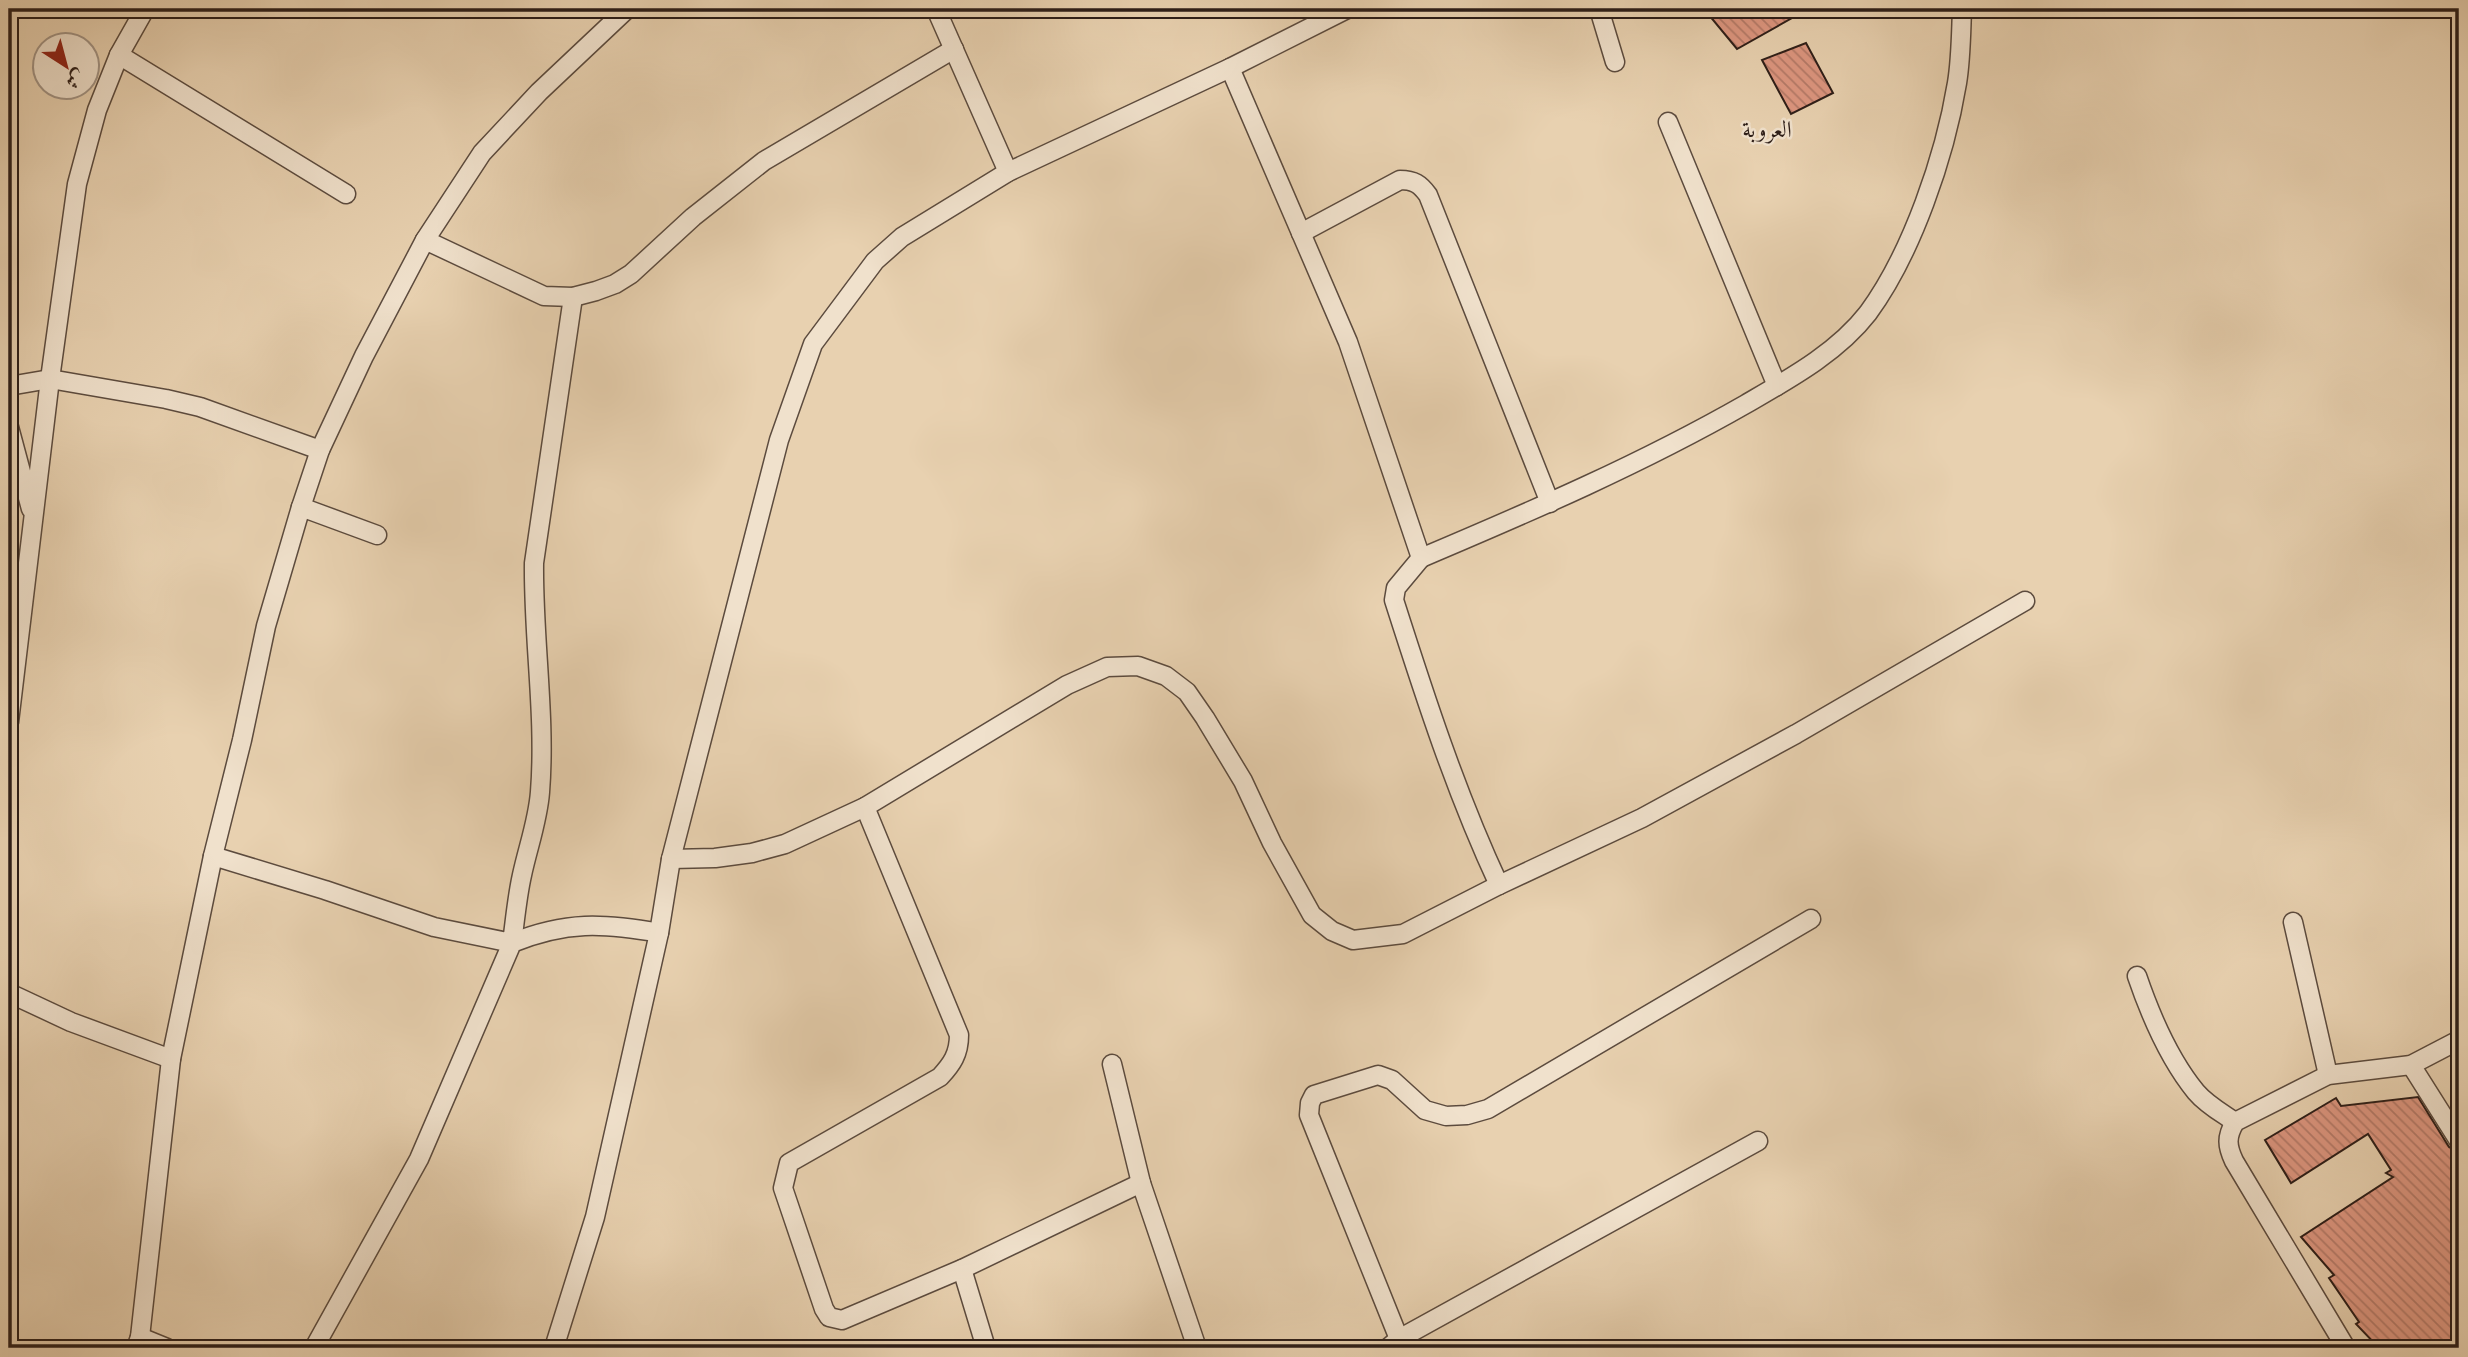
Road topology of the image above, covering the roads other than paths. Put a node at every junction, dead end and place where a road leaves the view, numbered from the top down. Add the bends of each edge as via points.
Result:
1 (145, 9) edge
2 (627, 9) edge
3 (936, 9) edge
4 (1347, 9) edge
5 (1600, 9) edge
6 (1962, 9) edge
7 (954, 48) junction
8 (118, 55) junction
9 (1615, 62) dead end
10 (1230, 68) junction
11 (1668, 122) dead end
12 (1008, 172) junction
13 (346, 194) dead end
14 (1301, 233) junction
15 (425, 240) junction
16 (573, 297) junction
17 (50, 379) junction
18 (9, 386) edge
19 (1777, 386) junction
20 (9, 427) edge
21 (320, 450) junction
22 (1550, 503) junction
23 (301, 508) junction
24 (33, 519) junction
25 (377, 534) dead end
26 (1421, 558) junction
27 (2025, 601) dead end
28 (9, 722) edge
29 (865, 807) junction
30 (213, 856) junction
31 (671, 859) junction
32 (1499, 885) junction
33 (1811, 919) dead end
34 (2292, 922) dead end
35 (659, 933) junction
36 (512, 943) junction
37 (2137, 976) dead end
38 (9, 993) edge
39 (2459, 1040) edge
40 (172, 1059) junction
41 (1112, 1064) dead end
42 (2411, 1065) junction
43 (2328, 1075) junction
44 (2235, 1122) junction
45 (2459, 1140) edge
46 (1758, 1141) dead end
47 (1140, 1183) junction
48 (962, 1269) junction
49 (138, 1343) edge
50 (1394, 1344) edge
51 (167, 1348) edge
52 (314, 1348) edge
53 (554, 1348) edge
54 (986, 1348) edge
55 (1197, 1348) edge
56 (2346, 1348) edge

1 - 8 street
2 - 15 street via 482,153
3 - 7 street
4 - 10 street
5 - 9 street
6 - 19 street via 1957,81 1943,146 1894,271 1867,313 1834,348
7 - 12 street
7 - 16 street via 764,161 615,284
8 - 13 street
8 - 17 street via 77,184
10 - 12 street
10 - 14 street
11 - 19 street
12 - 31 street via 902,237 875,261 813,344 779,440
14 - 22 street via 1400,180 1420,184
14 - 26 street via 1348,342
15 - 16 street via 534,293
15 - 21 street
16 - 36 street via 534,563 540,794
17 - 18 street
17 - 21 street via 200,407
17 - 24 street
19 - 22 street via 1678,442
20 - 24 street
21 - 23 street
22 - 26 street
23 - 25 street
23 - 30 street via 266,626
24 - 28 street
26 - 32 street via 1396,588 1394,600 1427,706
27 - 32 street via 1642,818
29 - 31 street via 785,844 752,853
29 - 32 street via 1067,685 1107,667 1138,666 1166,676 1187,692 1243,781 1312,915 1332,931 1353,940 1403,934
29 - 48 street via 959,1035 959,1046 954,1061 940,1077 789,1163 783,1188 824,1309 834,1320
30 - 36 street via 434,927
30 - 40 street
31 - 35 street
33 - 50 street via 1488,1109 1447,1116 1424,1110 1392,1080 1378,1075 1314,1095 1309,1115
34 - 43 street
35 - 36 street via 613,925 566,927
35 - 53 street via 595,1217
36 - 52 street via 419,1159
37 - 44 street via 2158,1031 2179,1068 2197,1094
38 - 40 street via 71,1022
39 - 42 street
40 - 49 street
41 - 47 street
42 - 43 street
42 - 45 street
43 - 44 street
44 - 56 street via 2228,1148
46 - 50 street
47 - 48 street
47 - 55 street
48 - 54 street
49 - 51 street

